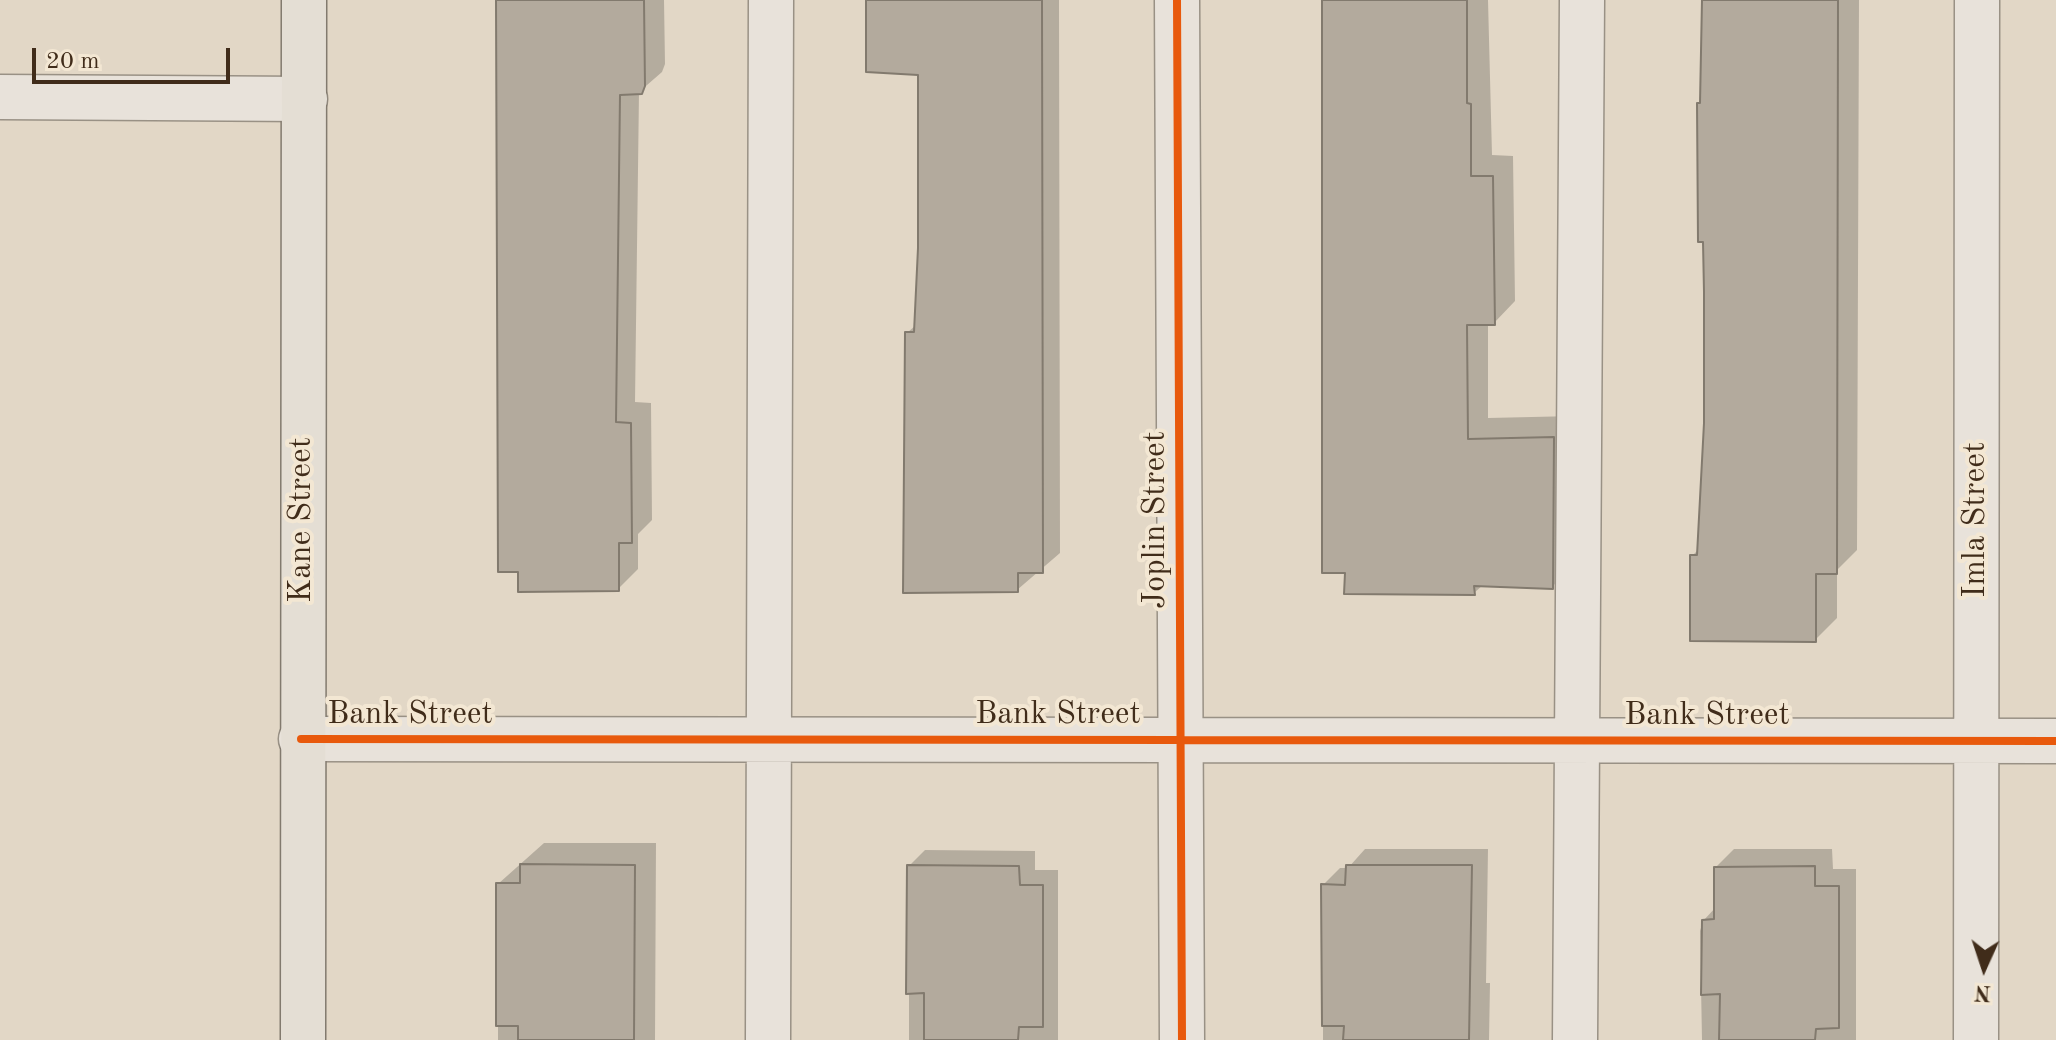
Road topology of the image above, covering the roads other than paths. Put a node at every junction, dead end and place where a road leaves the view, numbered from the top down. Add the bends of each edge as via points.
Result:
1 (304, 0) edge
2 (771, 0) edge
3 (1177, 0) edge
4 (1582, 0) edge
5 (1977, 0) edge
6 (0, 97) edge
7 (305, 99) junction
8 (301, 739) junction
9 (768, 739) junction
10 (1575, 739) junction
11 (1181, 740) junction
12 (1976, 741) junction
13 (2056, 741) edge
14 (303, 1040) edge
15 (768, 1040) edge
16 (1182, 1040) edge
17 (1575, 1040) edge
18 (1976, 1040) edge

1 - 7 main road, Kane Street
2 - 9 street
3 - 11 street, Joplin Street
4 - 10 street
5 - 12 street, Imla Street
6 - 7 street
7 - 8 main road, Kane Street
8 - 9 street, Bank Street
8 - 14 main road, Kane Street
9 - 11 street, Bank Street
9 - 15 street
10 - 11 street, Bank Street
10 - 12 street, Bank Street
10 - 17 street
11 - 16 street, Joplin Street
12 - 13 street, Bank Street
12 - 18 street, Imla Street

